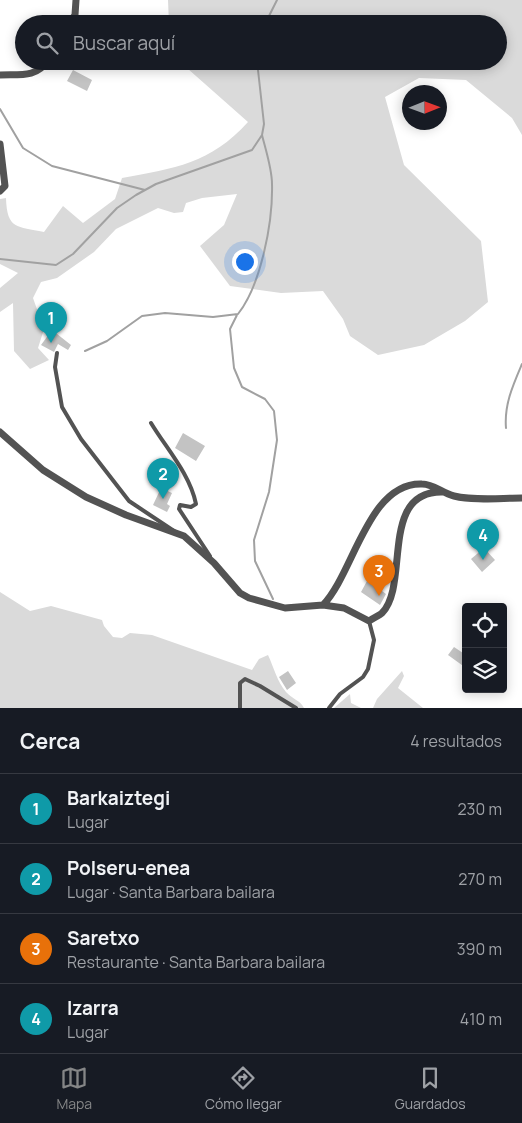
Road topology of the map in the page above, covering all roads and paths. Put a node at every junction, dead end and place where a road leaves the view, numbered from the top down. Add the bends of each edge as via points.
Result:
1 (76, 0) edge
2 (74, 15) edge
3 (42, 70) edge
4 (0, 76) edge
5 (0, 144) edge
6 (0, 191) edge
7 (57, 353) dead end
8 (151, 422) dead end
9 (0, 432) edge
10 (443, 492) junction
11 (522, 498) edge
12 (174, 531) junction
13 (214, 562) junction
14 (322, 605) junction
15 (369, 621) junction
16 (240, 708) edge
17 (296, 708) edge
18 (329, 708) edge

1 - 2 street
3 - 4 street via 33,74
5 - 6 street via 5,186
7 - 12 lane via 55,367 62,406 81,439 129,501
8 - 13 lane via 195,498 194,506 184,504 179,509
9 - 12 street via 43,470 86,497
10 - 11 street via 464,498
10 - 14 street via 432,485 412,484 388,498 373,515 341,578
10 - 15 street via 426,494 405,516 389,600 383,612
12 - 13 street
13 - 14 street via 248,598 285,608
14 - 15 street via 344,608
15 - 18 lane via 374,640 368,669 363,678 340,694
16 - 17 lane via 240,683 245,679

